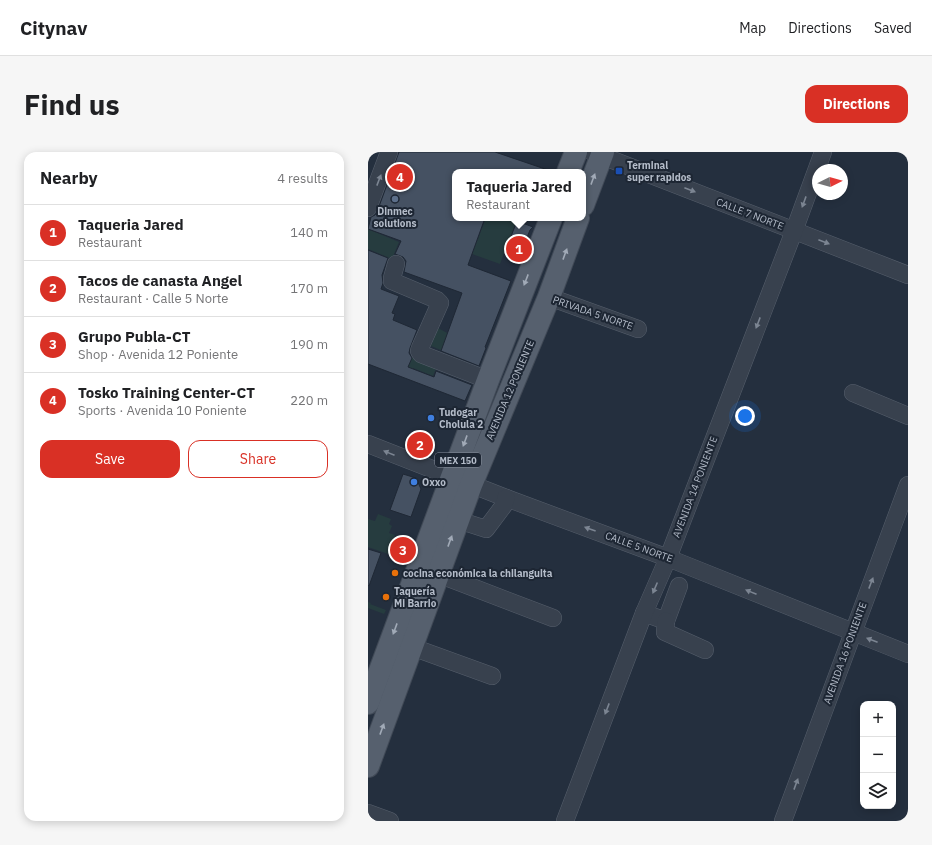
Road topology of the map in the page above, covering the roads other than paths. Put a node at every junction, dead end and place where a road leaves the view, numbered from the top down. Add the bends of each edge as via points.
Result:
1 (389, 152) edge
2 (576, 152) edge
3 (823, 152) edge
4 (599, 153) edge
5 (569, 169) edge
6 (586, 195) edge
7 (368, 208) edge
8 (550, 221) edge
9 (577, 221) edge
10 (794, 231) junction
11 (396, 264) dead end
12 (908, 275) edge
13 (549, 297) junction
14 (638, 328) dead end
15 (488, 380) junction
16 (853, 393) dead end
17 (908, 416) edge
18 (368, 444) edge
19 (461, 481) junction
20 (908, 485) edge
21 (506, 498) junction
22 (458, 520) junction
23 (668, 558) junction
24 (438, 574) junction
25 (679, 586) dead end
26 (644, 613) junction
27 (553, 618) dead end
28 (666, 621) junction
29 (853, 633) junction
30 (412, 647) junction
31 (705, 650) dead end
32 (908, 654) edge
33 (492, 676) dead end
34 (368, 703) edge
35 (368, 766) edge
36 (368, 813) edge
37 (390, 821) edge
38 (565, 821) edge
39 (782, 821) edge

7 -> 1 street
2 - 5 main road
3 -> 10 street, AVENIDA 14 PONIENTE
6 -> 4 main road
4 -> 10 street, CALLE 7 NORTE
8 -> 15 main road, AVENIDA 12 PONIENTE / MEX 150
13 -> 9 main road, AVENIDA 12 PONIENTE / MEX 150
10 -> 12 street, CALLE 7 NORTE
10 -> 23 street, AVENIDA 14 PONIENTE
11 - 15 street via 392,281 440,303 420,348 421,354
13 - 14 street, PRIVADA 5 NORTE
13 - 19 main road, AVENIDA 12 PONIENTE / MEX 150
15 -> 19 main road, AVENIDA 12 PONIENTE / MEX 150
16 - 17 street
19 -> 18 street, CALLE 5 NORTE
19 - 21 street, CALLE 5 NORTE
19 - 22 main road, AVENIDA 12 PONIENTE / MEX 150
19 -> 34 main road, AVENIDA 12 PONIENTE / MEX 150
29 -> 20 street, AVENIDA 16 PONIENTE
21 - 22 street via 504,505 486,529
23 -> 21 street, CALLE 5 NORTE
24 -> 22 main road, AVENIDA 12 PONIENTE / MEX 150
23 -> 26 street, AVENIDA 14 PONIENTE
29 -> 23 street, CALLE 5 NORTE
24 - 27 street
24 - 30 main road, AVENIDA 12 PONIENTE / MEX 150
25 - 28 street
26 - 28 street
26 -> 38 street, AVENIDA 14 PONIENTE
28 - 31 street via 665,632
32 -> 29 street, CALLE 5 NORTE
39 -> 29 street, AVENIDA 16 PONIENTE
30 - 33 street
35 -> 30 main road, AVENIDA 12 PONIENTE / MEX 150
36 - 37 street

